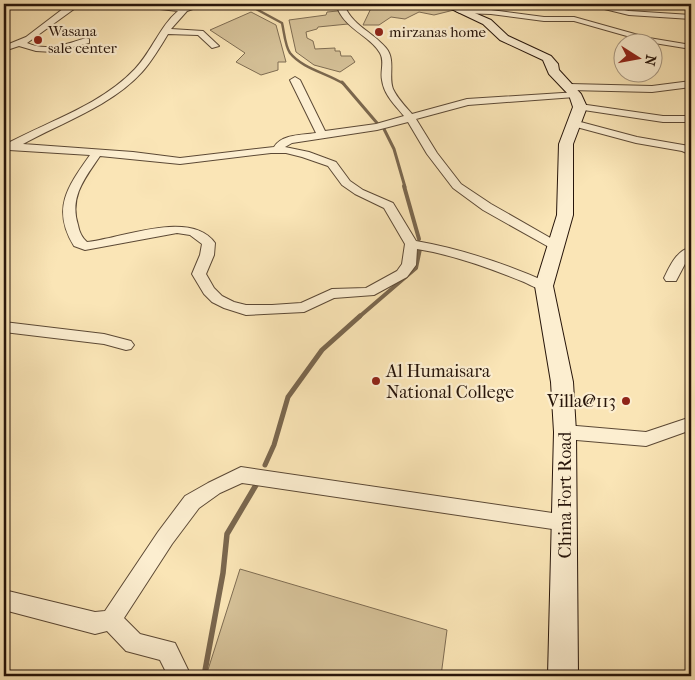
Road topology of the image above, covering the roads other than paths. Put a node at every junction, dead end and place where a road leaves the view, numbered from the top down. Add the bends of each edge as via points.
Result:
1 (84, 4) edge
2 (133, 4) edge
3 (203, 4) edge
4 (340, 4) edge
5 (588, 4) edge
6 (453, 7) edge
7 (186, 9) junction
8 (691, 17) edge
9 (166, 31) junction
10 (86, 41) dead end
11 (20, 43) junction
12 (215, 46) dead end
13 (691, 47) edge
14 (4, 49) edge
15 (295, 80) dead end
16 (691, 84) edge
17 (575, 103) junction
18 (411, 119) junction
19 (691, 119) edge
20 (322, 135) junction
21 (6, 147) edge
22 (277, 150) junction
23 (691, 152) edge
24 (96, 154) junction
25 (411, 244) junction
26 (556, 247) junction
27 (691, 251) edge
28 (671, 278) dead end
29 (544, 286) junction
30 (4, 327) edge
31 (126, 345) dead end
32 (691, 423) edge
33 (565, 432) junction
34 (566, 523) junction
35 (4, 600) edge
36 (111, 620) junction
37 (180, 676) edge
38 (563, 676) edge

1 - 11 street via 71,7
2 - 7 street
3 - 7 street
4 - 18 street via 352,23 383,50 387,60 389,92
5 - 8 street via 630,13
6 - 13 street via 544,19 574,19 648,40
6 - 17 street via 487,22 504,38 547,58
7 - 9 street
9 - 12 street via 200,33
9 - 21 street via 137,71 103,99
10 - 11 street via 57,49 29,48
11 - 14 street
15 - 20 street
16 - 17 street
17 - 18 street via 466,102
17 - 19 street
17 - 23 street via 636,140
17 - 26 street, China Fort Road via 566,144 564,215
18 - 20 street
18 - 26 street via 457,186
20 - 22 street via 289,140
21 - 24 street
22 - 24 street via 180,161
22 - 25 street via 305,154 332,164 346,183 389,206
24 - 25 street via 71,193 68,217 79,243 94,245 191,229 210,243 199,274 209,291 217,299 246,310 304,307 332,294 369,292 402,274 409,265
25 - 29 street via 519,274
26 - 29 street, China Fort Road
27 - 28 street via 680,260
29 - 33 street, China Fort Road via 562,382
30 - 31 street via 104,339
32 - 33 street via 646,439
33 - 34 street, China Fort Road
34 - 36 street via 241,474 192,502
34 - 38 street, China Fort Road
35 - 36 street via 95,623
36 - 37 street via 134,643 167,651

